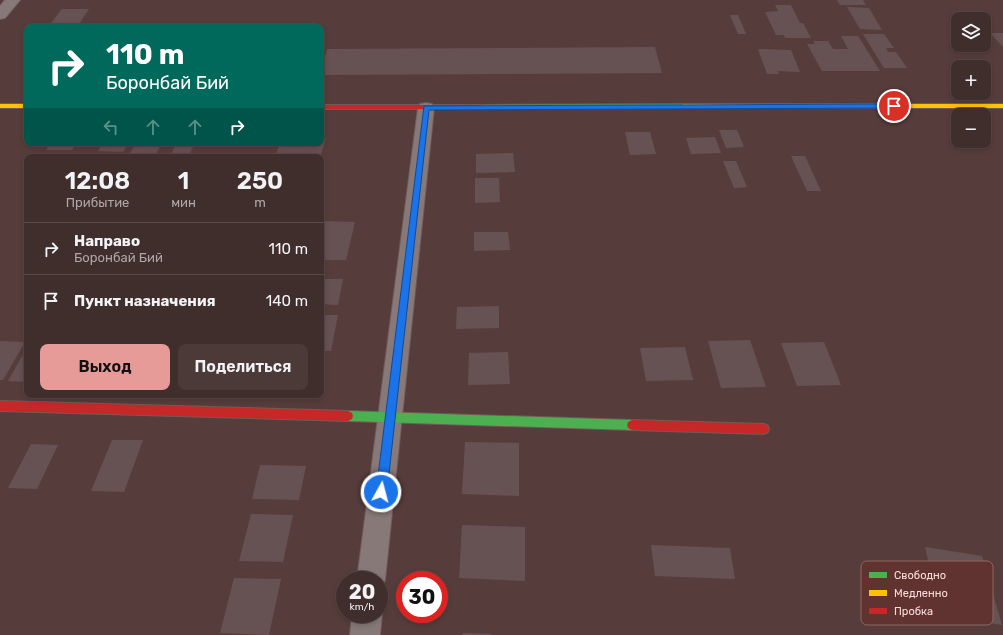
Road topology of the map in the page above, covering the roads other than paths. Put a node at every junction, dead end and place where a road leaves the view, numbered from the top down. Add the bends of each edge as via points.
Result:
1 (13, 0) edge
2 (0, 15) edge
3 (0, 106) edge
4 (24, 106) edge
5 (1003, 106) edge
6 (324, 107) edge
7 (426, 108) junction
8 (0, 406) edge
9 (390, 418) junction
10 (764, 429) dead end
11 (372, 571) edge
12 (366, 623) edge
13 (365, 635) edge

1 - 2 street
3 - 4 street
5 - 7 street
6 - 7 street
7 - 9 street
8 - 9 street
9 - 10 street
9 - 11 street
12 - 13 street

